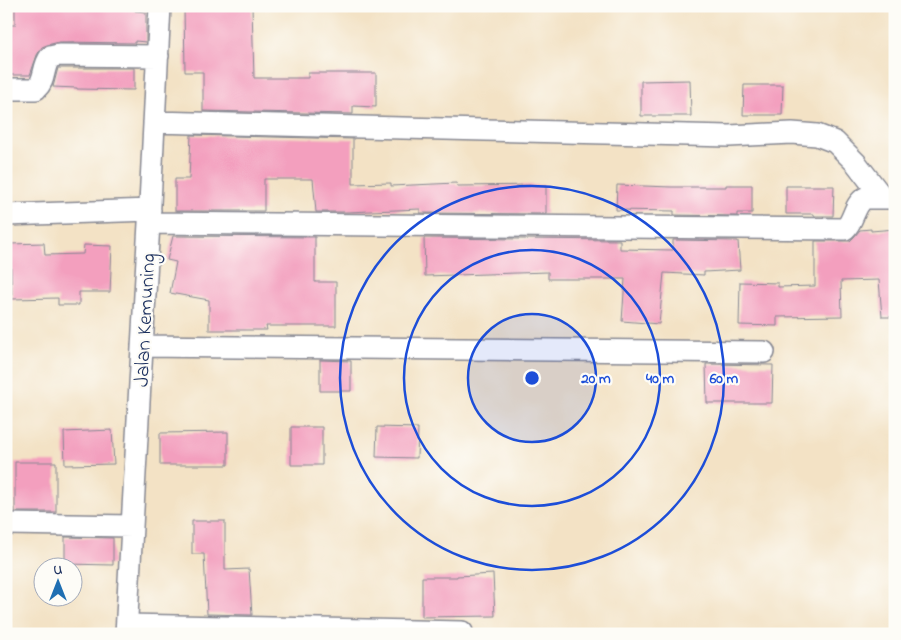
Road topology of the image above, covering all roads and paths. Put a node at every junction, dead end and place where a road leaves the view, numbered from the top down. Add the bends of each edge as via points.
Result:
1 (160, 6) edge
2 (158, 56) junction
3 (6, 89) edge
4 (154, 122) junction
5 (889, 198) edge
6 (6, 215) edge
7 (150, 216) junction
8 (142, 346) junction
9 (764, 352) dead end
10 (6, 524) edge
11 (132, 526) junction
12 (126, 629) edge
13 (462, 632) dead end

1 - 2 street, Jalan Kemuning
2 - 3 street via 58,55 50,57 46,63 42,84 36,89
2 - 4 street, Jalan Kemuning
4 - 5 street via 729,136 817,135 835,142
4 - 7 street, Jalan Kemuning
5 - 7 street via 861,200 845,229
6 - 7 street
7 - 8 street, Jalan Kemuning
8 - 9 street
8 - 11 street, Jalan Kemuning
10 - 11 street
11 - 12 street, Jalan Kemuning
12 - 13 street

